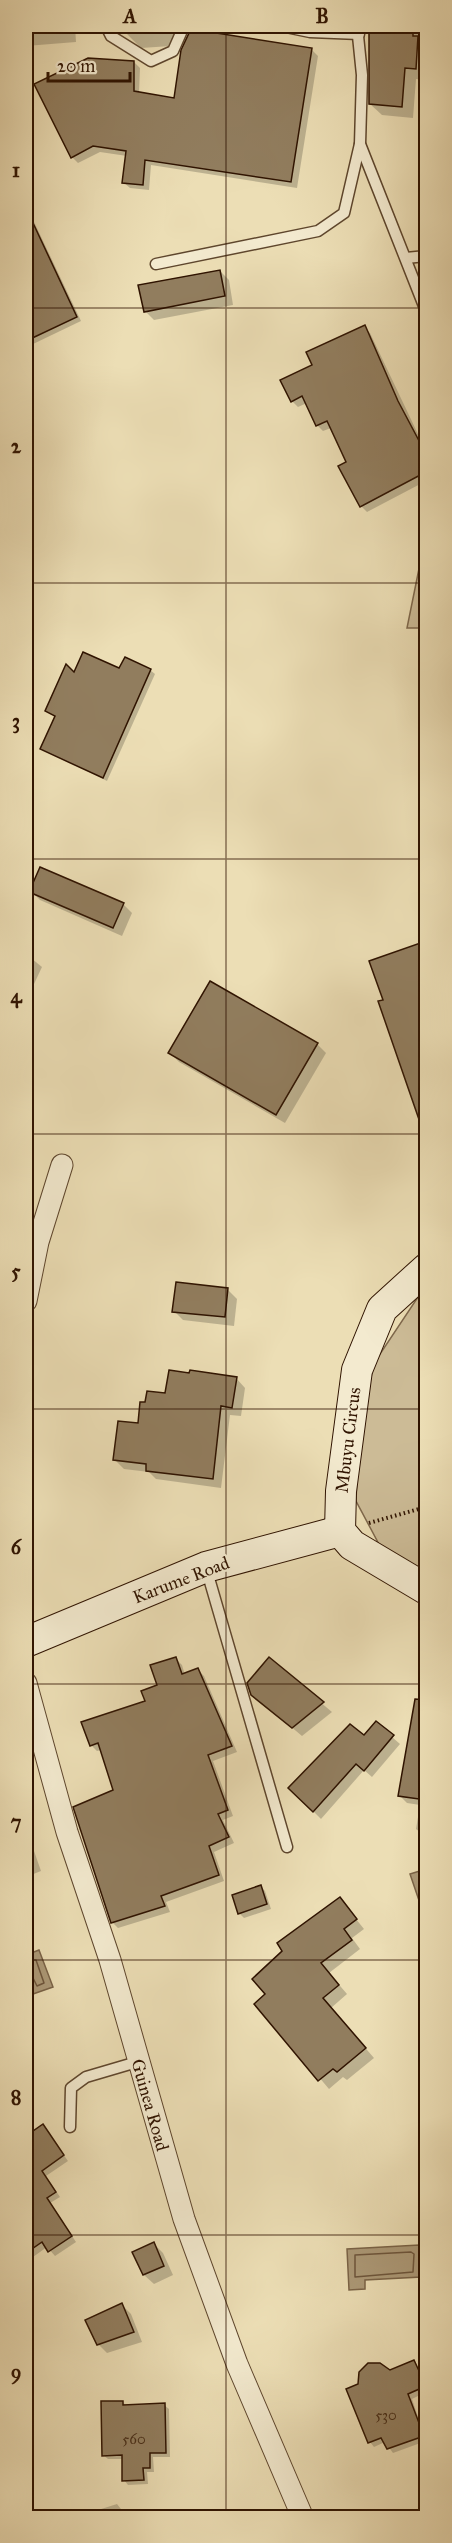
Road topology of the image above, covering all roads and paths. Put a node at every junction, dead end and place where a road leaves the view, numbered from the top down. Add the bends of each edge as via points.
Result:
1 (106, 26) edge
2 (184, 26) edge
3 (281, 26) edge
4 (358, 30) edge
5 (360, 144) junction
6 (426, 256) edge
7 (406, 258) junction
8 (156, 264) dead end
9 (426, 310) edge
10 (62, 1165) dead end
11 (426, 1269) edge
12 (26, 1301) edge
13 (426, 1507) edge
14 (340, 1531) junction
15 (206, 1567) junction
16 (426, 1589) edge
17 (26, 1642) edge
18 (26, 1683) edge
19 (287, 1847) dead end
20 (137, 2062) junction
21 (70, 2127) dead end
22 (303, 2517) edge

1 - 2 lane via 111,36 151,61 173,51
3 - 4 lane via 310,32
4 - 5 lane via 362,75
5 - 7 lane
5 - 8 lane via 344,213 318,231
6 - 7 lane
7 - 9 lane
10 - 12 street via 38,1242
11 - 14 street, Mbuyu Circus via 382,1309 357,1370 341,1491
13 - 14 path
14 - 15 street, Karume Road
14 - 16 street via 352,1545
15 - 17 street, Karume Road
15 - 19 lane
18 - 20 street, Guinea Road
20 - 21 lane via 86,2077 71,2088
20 - 22 street, Guinea Road via 184,2219 237,2364

